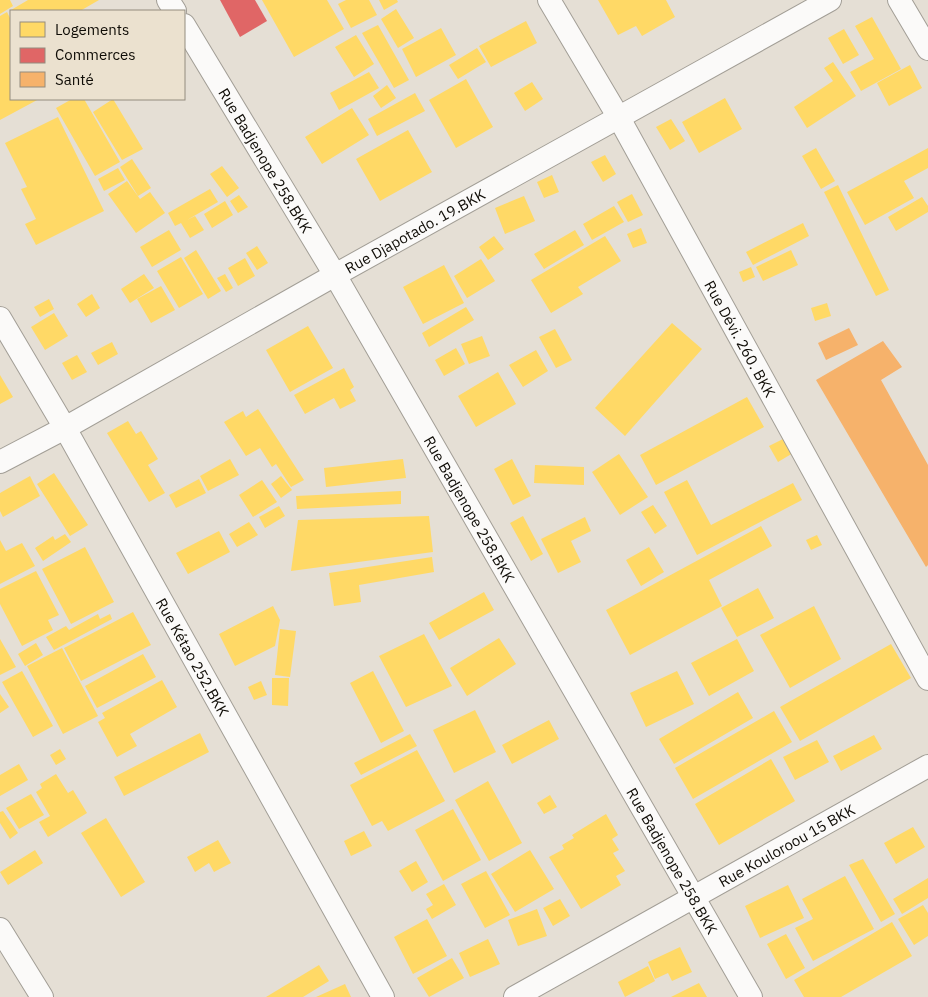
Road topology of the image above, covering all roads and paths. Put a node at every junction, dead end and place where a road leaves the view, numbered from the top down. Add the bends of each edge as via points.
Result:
1 (549, 0) edge
2 (830, 0) edge
3 (899, 0) edge
4 (185, 28) edge
5 (928, 49) edge
6 (619, 118) junction
7 (334, 274) junction
8 (0, 318) edge
9 (65, 428) junction
10 (0, 462) edge
11 (928, 679) edge
12 (928, 766) edge
13 (694, 897) junction
14 (0, 929) edge
15 (42, 997) edge
16 (383, 997) edge
17 (515, 997) edge
18 (751, 997) edge

1 - 6 street, Rue Dévi. 260. BKK
2 - 6 street, Rue Djapotado. 19.BKK
3 - 5 street
4 - 7 street, Rue Badjenope 258.BKK
6 - 7 street, Rue Djapotado. 19.BKK
6 - 11 street, Rue Dévi. 260. BKK
7 - 9 street, Rue Djapotado. 19.BKK
7 - 13 street, Rue Badjenope 258.BKK
8 - 9 street, Rue Kétao 252.BKK
9 - 10 street, Rue Djapotado. 19.BKK
9 - 16 street, Rue Kétao 252.BKK
12 - 13 street, Rue Kouloroou 15 BKK
13 - 17 street, Rue Kouloroou 15 BKK
13 - 18 street, Rue Badjenope 258.BKK
14 - 15 street

